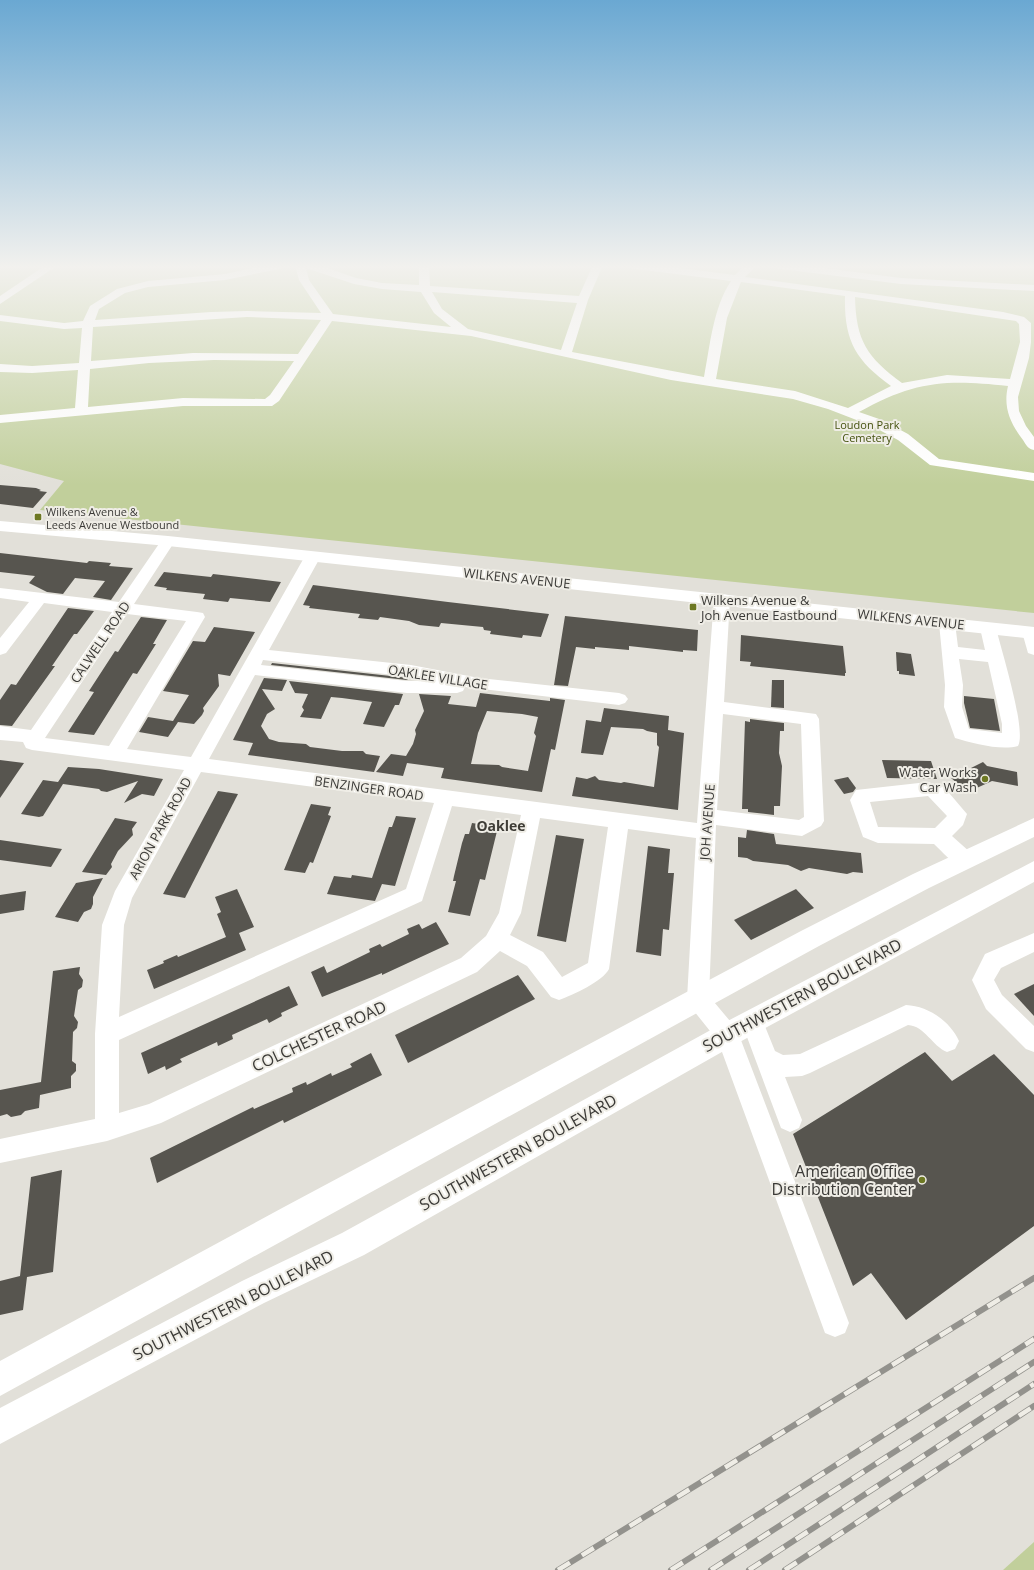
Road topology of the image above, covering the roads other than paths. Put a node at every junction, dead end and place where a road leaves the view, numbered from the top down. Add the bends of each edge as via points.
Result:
1 (87, 338) edge
2 (315, 338) edge
3 (490, 338) edge
4 (570, 338) edge
5 (718, 338) edge
6 (855, 338) edge
7 (1025, 338) edge
8 (565, 354) junction
9 (302, 358) junction
10 (85, 365) junction
11 (0, 368) edge
12 (709, 382) junction
13 (1013, 383) junction
14 (900, 387) junction
15 (80, 411) junction
16 (850, 412) junction
17 (0, 419) edge
18 (1034, 446) edge
19 (1034, 477) edge
20 (0, 526) edge
21 (168, 541) junction
22 (313, 556) junction
23 (0, 593) edge
24 (40, 598) junction
25 (722, 599) junction
26 (122, 608) junction
27 (947, 623) junction
28 (988, 628) junction
29 (1033, 638) edge
30 (0, 649) edge
31 (951, 652) junction
32 (995, 656) junction
33 (254, 661) junction
34 (619, 699) dead end
35 (716, 707) junction
36 (0, 733) edge
37 (34, 740) junction
38 (114, 754) junction
39 (196, 764) junction
40 (445, 798) junction
41 (532, 809) junction
42 (619, 821) junction
43 (707, 824) junction
44 (1034, 827) edge
45 (939, 836) dead end
46 (964, 859) junction
47 (1034, 871) edge
48 (498, 939) junction
49 (1034, 942) edge
50 (698, 999) junction
51 (752, 1021) junction
52 (107, 1034) junction
53 (727, 1035) junction
54 (947, 1041) dead end
55 (1034, 1041) edge
56 (767, 1059) junction
57 (790, 1120) dead end
58 (107, 1129) junction
59 (0, 1151) edge
60 (835, 1323) dead end
61 (0, 1379) edge
62 (0, 1427) edge

1 - 10 street
2 - 9 street
3 - 8 street
4 - 8 street
5 - 12 street
6 - 14 street via 870,364
7 - 13 street via 1020,368
8 - 12 street
9 - 10 street via 215,356
9 - 15 street via 275,398 268,403 183,402
10 - 11 street via 43,370
10 - 15 street
12 - 16 street via 795,395
13 - 14 street via 942,379
13 - 18 street via 1010,400 1013,414 1018,426
14 - 16 street
15 - 17 street
16 - 19 street via 903,437 935,462
20 - 21 main road, WILKENS AVENUE
21 - 22 main road, WILKENS AVENUE
21 - 26 street, CALWELL ROAD
22 - 25 main road, WILKENS AVENUE
22 - 33 street, ARION PARK ROAD
23 - 24 street
24 - 26 street
24 - 30 street
25 - 27 main road, WILKENS AVENUE
25 - 35 street, JOH AVENUE
26 - 37 street, CALWELL ROAD
26 - 38 street via 196,617
27 - 28 main road, WILKENS AVENUE
27 - 31 street
28 - 29 main road, WILKENS AVENUE
28 - 32 street
31 - 32 street
31 - 32 street via 954,707 961,733 973,737 1012,741 1011,724
33 - 34 street, OAKLEE VILLAGE via 407,688 479,684
33 - 39 street, ARION PARK ROAD
35 - 43 street, JOH AVENUE
35 - 43 street, BENZINGER ROAD via 810,719 814,821 802,828
36 - 37 street, BENZINGER ROAD
37 - 38 street, BENZINGER ROAD
38 - 39 street, BENZINGER ROAD
39 - 40 street, BENZINGER ROAD
39 - 52 street, ARION PARK ROAD via 117,909 113,925
40 - 41 street, BENZINGER ROAD
40 - 52 street via 415,895
41 - 42 street, BENZINGER ROAD
41 - 48 street, COLCHESTER ROAD via 510,913
42 - 43 street, BENZINGER ROAD
42 - 48 street via 598,969 559,990 535,959
43 - 50 street, JOH AVENUE
44 - 46 main road
45 - 46 street
46 - 50 main road
47 - 51 main road, SOUTHWESTERN BOULEVARD
48 - 58 street, COLCHESTER ROAD via 486,953 469,965 152,1115
49 - 55 street via 993,961 983,980 994,1002
50 - 53 street
50 - 61 main road
51 - 53 main road, SOUTHWESTERN BOULEVARD
51 - 56 street
52 - 58 street, ARION PARK ROAD
53 - 60 street
53 - 62 main road, SOUTHWESTERN BOULEVARD via 353,1244 253,1292
54 - 56 street via 927,1021 916,1015 906,1015 802,1065 782,1066
56 - 57 street
58 - 59 street, COLCHESTER ROAD via 54,1142

